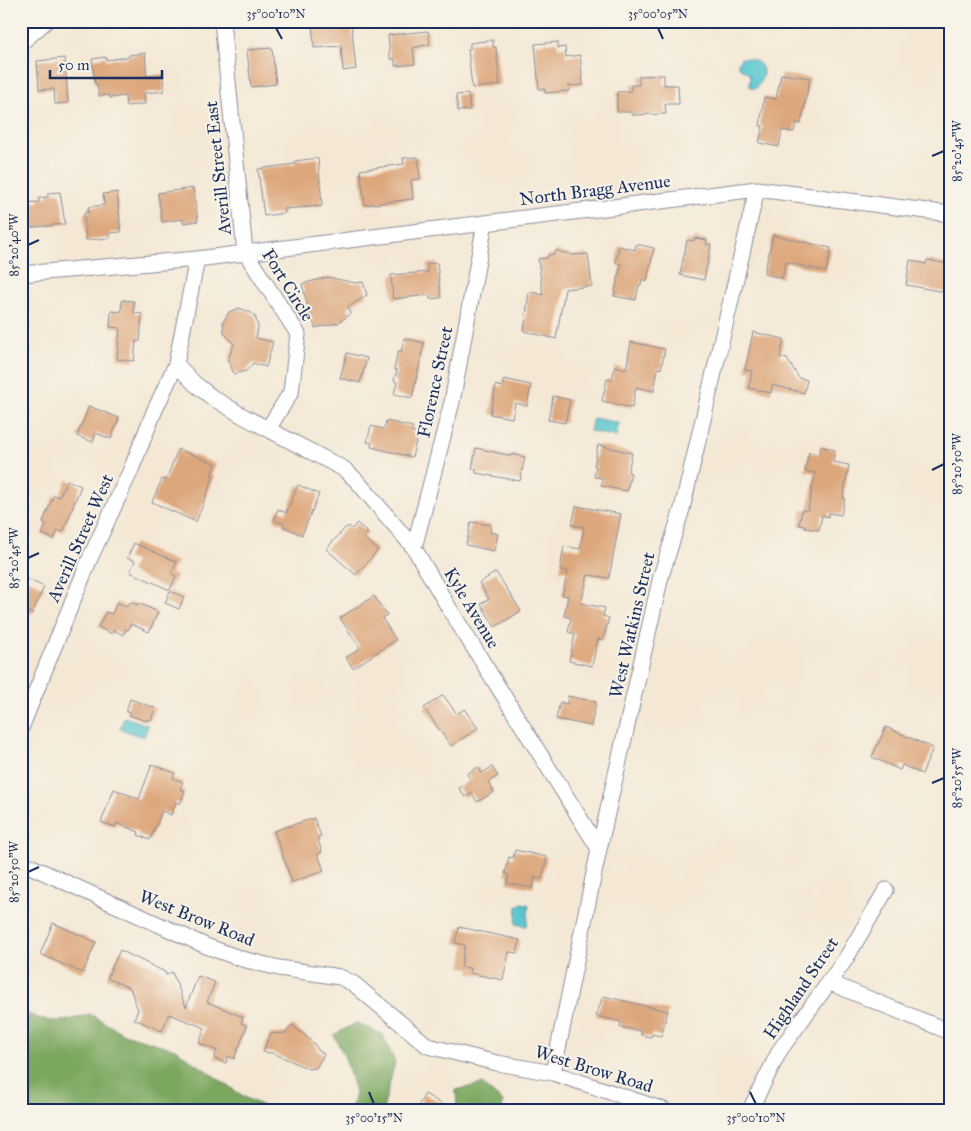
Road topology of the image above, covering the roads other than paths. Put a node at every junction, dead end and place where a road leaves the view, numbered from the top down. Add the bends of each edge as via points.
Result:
1 (46, 21) edge
2 (222, 21) edge
3 (21, 43) edge
4 (757, 189) junction
5 (950, 214) edge
6 (485, 223) junction
7 (245, 252) junction
8 (197, 259) junction
9 (21, 274) edge
10 (176, 364) junction
11 (268, 429) junction
12 (414, 548) junction
13 (21, 728) edge
14 (599, 848) junction
15 (21, 862) edge
16 (886, 890) dead end
17 (828, 982) junction
18 (950, 1032) edge
19 (553, 1073) junction
20 (664, 1110) edge
21 (750, 1110) edge

1 - 3 street
2 - 7 street, Averill Street East
4 - 5 street, North Bragg Avenue
4 - 6 street, North Bragg Avenue
4 - 14 street, West Watkins Street via 682,509 661,576
6 - 7 street, North Bragg Avenue
6 - 12 street, Florence Street via 452,402
7 - 8 street, Fort Circle
7 - 11 street, Fort Circle via 298,334 291,392
8 - 9 street
8 - 10 street
10 - 11 street via 213,398
10 - 13 street, Averill Street West via 91,556
11 - 12 street, Kyle Avenue via 344,469
12 - 14 street, Kyle Avenue
14 - 19 street, West Watkins Street
15 - 19 street, West Brow Road via 206,946 280,968 340,977 354,984 428,1046
16 - 17 street, Highland Street
17 - 18 street
17 - 21 street, Highland Street via 780,1050
19 - 20 street, West Brow Road

